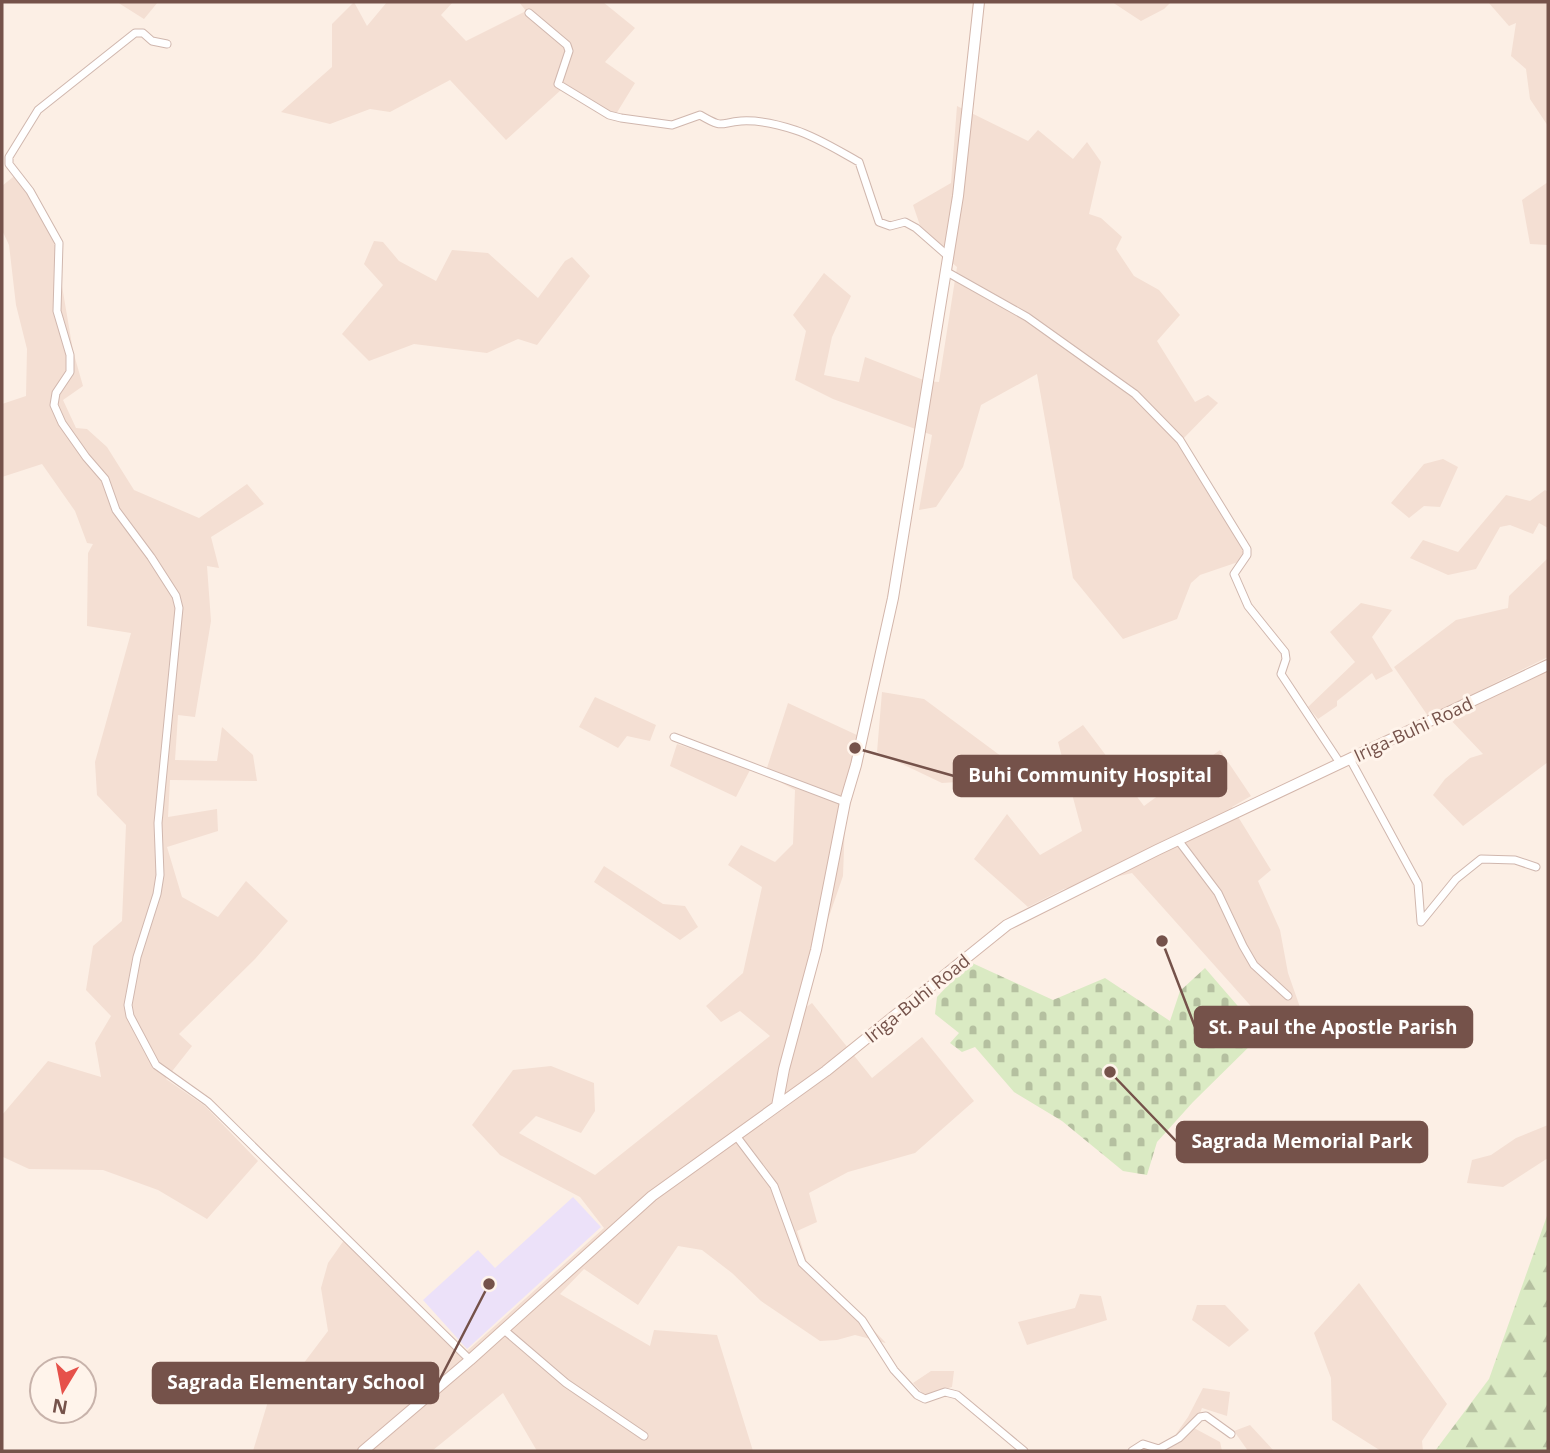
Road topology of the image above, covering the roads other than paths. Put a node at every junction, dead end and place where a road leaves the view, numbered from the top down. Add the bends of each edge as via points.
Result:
1 (979, 2) edge
2 (529, 13) dead end
3 (167, 44) dead end
4 (949, 257) junction
5 (947, 272) junction
6 (1548, 665) edge
7 (674, 737) dead end
8 (1345, 761) junction
9 (845, 802) junction
10 (1178, 840) junction
11 (1536, 867) dead end
12 (1287, 996) dead end
13 (777, 1106) junction
14 (737, 1137) junction
15 (503, 1329) junction
16 (470, 1360) junction
17 (1231, 1434) dead end
18 (644, 1436) dead end
19 (363, 1451) edge
20 (1024, 1451) edge
21 (1132, 1451) edge

1 - 4 main road
2 - 4 street via 567,46 558,84 609,115 672,125 700,115 715,124 758,122 796,130 859,162 879,222 890,226 905,222
3 - 16 street via 135,33 38,110 9,157 9,164 59,243 57,312 70,355 70,372 54,405 105,479 116,510 151,557 179,608 158,823 160,875 137,957 130,1016 156,1065 208,1102
4 - 5 main road
5 - 8 street via 1027,317 1135,394 1180,440 1247,549 1234,574 1248,606 1286,652 1281,674
5 - 9 main road via 893,598
6 - 8 main road, Iriga-Buhi Road
7 - 9 street
8 - 10 main road, Iriga-Buhi Road
8 - 11 street via 1418,884 1421,922 1456,879 1481,859 1515,860
9 - 13 main road via 816,950
10 - 12 street via 1218,893 1254,965
10 - 13 main road, Iriga-Buhi Road via 1007,925
13 - 14 main road, Iriga-Buhi Road
14 - 15 main road, Iriga-Buhi Road via 652,1196
14 - 20 street via 774,1186 802,1263 862,1320 894,1370 925,1399 946,1392 957,1395
15 - 16 main road, Iriga-Buhi Road
15 - 18 street via 566,1383
16 - 19 main road, Iriga-Buhi Road
17 - 21 street via 1206,1416 1200,1417 1168,1446 1159,1449 1143,1444

